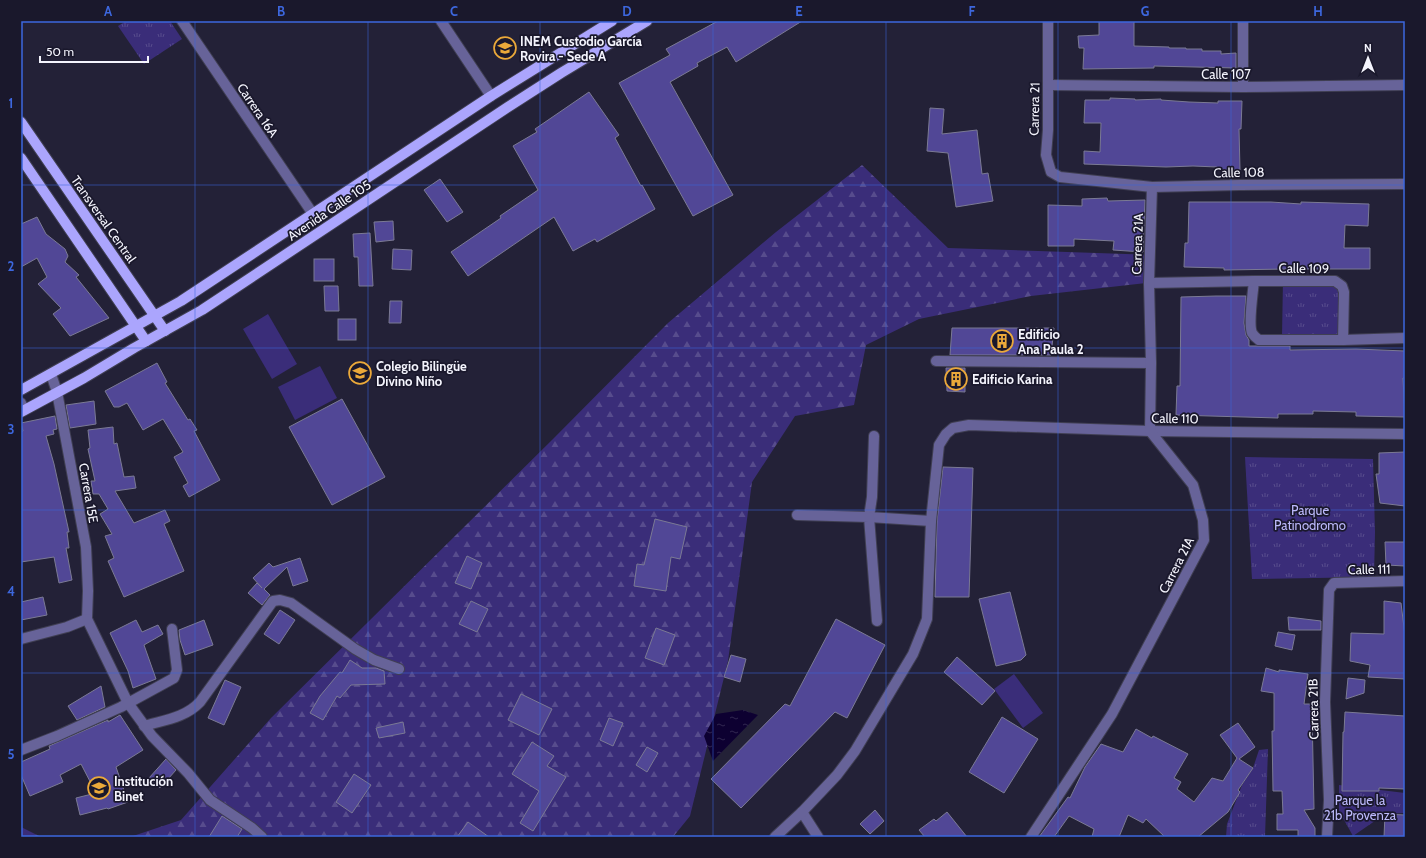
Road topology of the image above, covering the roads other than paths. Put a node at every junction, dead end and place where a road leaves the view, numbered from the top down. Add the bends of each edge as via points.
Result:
1 (182, 21) edge
2 (441, 21) edge
3 (612, 21) edge
4 (647, 21) edge
5 (1048, 21) edge
6 (1243, 21) edge
7 (1048, 85) junction
8 (1405, 85) edge
9 (1243, 87) junction
10 (491, 96) junction
11 (21, 122) edge
12 (21, 158) edge
13 (1074, 178) joint
14 (1405, 184) edge
15 (1152, 187) junction
16 (313, 214) junction
17 (1254, 281) junction
18 (1149, 283) junction
19 (155, 316) junction
20 (137, 326) junction
21 (165, 331) junction
22 (1405, 338) edge
23 (1343, 340) junction
24 (146, 341) junction
25 (936, 360) dead end
26 (1151, 363) junction
27 (51, 374) junction
28 (21, 390) edge
29 (57, 392) junction
30 (22, 408) edge
31 (1150, 431) junction
32 (1405, 434) edge
33 (874, 436) dead end
34 (797, 516) dead end
35 (869, 517) junction
36 (931, 522) junction
37 (1405, 581) edge
38 (1334, 583) joint
39 (87, 619) junction
40 (876, 620) dead end
41 (172, 629) dead end
42 (21, 639) edge
43 (398, 669) dead end
44 (128, 703) junction
45 (144, 726) junction
46 (21, 750) edge
47 (802, 812) junction
48 (262, 837) edge
49 (775, 837) edge
50 (818, 837) edge
51 (1031, 837) edge
52 (1327, 837) edge

1 - 16 street, Carrera 16A
2 - 10 street
3 - 10 main road, Avenida Calle 105
4 - 21 main road, Avenida Calle 105 via 554,77 202,310
5 - 7 street, Carrera 21
6 - 9 street
7 - 9 street, Calle 107
7 - 13 street, Carrera 21 via 1046,155 1051,172 1060,177
8 - 9 street, Calle 107
10 - 16 main road, Avenida Calle 105
11 - 19 main road, Transversal Central
12 - 20 main road
13 - 15 street, Calle 108
14 - 15 street, Calle 108
15 - 18 street, Carrera 21A
16 - 19 main road, Avenida Calle 105
17 - 18 street, Calle 109
17 - 23 street, Calle 109 via 1335,281 1342,286 1344,292
17 - 23 street via 1251,320 1252,331 1259,340
18 - 26 street, Carrera 21A
19 - 20 main road, Avenida Calle 105
19 - 21 main road, Transversal Central
20 - 24 main road
20 - 27 main road, Avenida Calle 105
21 - 24 main road, Avenida Calle 105
22 - 23 street
24 - 29 main road, Avenida Calle 105
25 - 26 street
26 - 31 street, Carrera 21A
27 - 28 main road, Avenida Calle 105
27 - 29 street, Carrera 15E
29 - 30 main road, Avenida Calle 105
29 - 39 street, Carrera 15E via 86,547
31 - 32 street, Calle 110
31 - 36 street, Calle 110 via 969,425 953,428 939,445
31 - 51 street, Carrera 21A via 1193,484 1203,520 1204,540 1112,714
33 - 35 street
34 - 35 street
35 - 36 street
35 - 40 street
36 - 47 street via 927,619 913,654 855,751 837,775
37 - 38 street, Calle 111
38 - 52 street, Carrera 21B via 1329,590 1326,663 1329,800
39 - 42 street
39 - 44 street
41 - 44 street via 177,670 174,678
43 - 45 street via 355,649 291,602 273,601 193,710
44 - 45 street
44 - 46 street
45 - 48 street via 210,800
47 - 49 street
47 - 50 street

